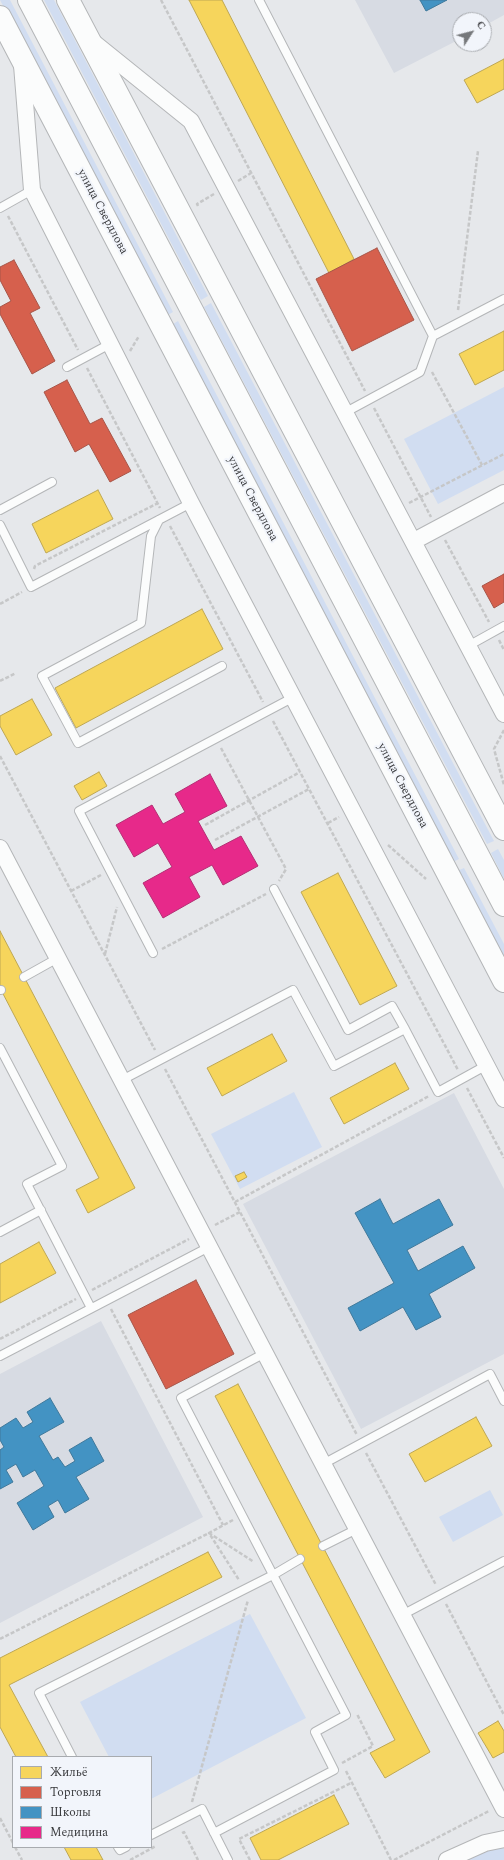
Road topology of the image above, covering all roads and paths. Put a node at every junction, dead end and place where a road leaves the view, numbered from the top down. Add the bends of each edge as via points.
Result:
1 (29, 0) edge
2 (68, 0) edge
3 (161, 0) edge
4 (259, 0) edge
5 (0, 17) edge
6 (88, 38) junction
7 (22, 58) junction
8 (478, 150) dead end
9 (32, 190) junction
10 (0, 208) edge
11 (504, 299) edge
12 (456, 324) junction
13 (432, 336) junction
14 (110, 344) junction
15 (67, 367) dead end
16 (429, 367) dead end
17 (370, 399) junction
18 (346, 412) junction
19 (504, 454) edge
20 (482, 465) junction
21 (52, 482) dead end
22 (504, 493) edge
23 (421, 497) junction
24 (158, 503) dead end
25 (191, 503) junction
26 (407, 504) dead end
27 (0, 510) edge
28 (159, 520) junction
29 (0, 525) edge
30 (438, 529) junction
31 (414, 541) junction
32 (31, 587) junction
33 (0, 604) edge
34 (504, 626) edge
35 (494, 632) junction
36 (468, 646) junction
37 (504, 650) edge
38 (222, 666) dead end
39 (16, 673) dead end
40 (0, 681) edge
41 (294, 697) junction
42 (504, 714) edge
43 (504, 730) edge
44 (215, 737) junction
45 (0, 756) edge
46 (300, 772) dead end
47 (504, 785) edge
48 (309, 789) dead end
49 (249, 800) junction
50 (258, 817) junction
51 (328, 823) dead end
52 (205, 825) dead end
53 (504, 829) edge
54 (215, 840) dead end
55 (0, 848) edge
56 (110, 870) junction
57 (274, 889) junction
58 (71, 891) junction
59 (121, 891) junction
60 (504, 905) edge
61 (153, 954) joint
62 (105, 955) junction
63 (58, 958) junction
64 (24, 977) dead end
65 (504, 981) edge
66 (405, 1029) junction
67 (0, 1048) edge
68 (161, 1061) junction
69 (486, 1065) junction
70 (462, 1078) junction
71 (122, 1080) junction
72 (438, 1092) junction
73 (504, 1099) edge
74 (504, 1158) edge
75 (234, 1202) junction
76 (41, 1210) junction
77 (240, 1212) junction
78 (0, 1232) edge
79 (202, 1232) junction
80 (210, 1247) junction
81 (84, 1294) junction
82 (106, 1300) junction
83 (91, 1308) junction
84 (0, 1338) edge
85 (265, 1353) junction
86 (0, 1356) edge
87 (504, 1401) edge
88 (361, 1444) junction
89 (323, 1464) junction
90 (242, 1516) junction
91 (223, 1525) junction
92 (357, 1529) junction
93 (208, 1533) junction
94 (323, 1546) dead end
95 (300, 1559) dead end
96 (504, 1561) edge
97 (273, 1574) junction
98 (244, 1589) junction
99 (440, 1594) junction
100 (402, 1615) junction
101 (0, 1639) edge
102 (504, 1715) edge
103 (71, 1756) edge
104 (351, 1782) dead end
105 (503, 1807) edge
106 (188, 1816) junction
107 (0, 1818) edge
108 (184, 1832) junction
109 (214, 1833) junction
110 (152, 1834) edge
111 (177, 1835) dead end
112 (504, 1838) edge
113 (12, 1841) edge
114 (157, 1846) dead end
115 (16, 1848) edge
116 (22, 1860) edge
117 (130, 1860) edge
118 (198, 1860) edge
119 (228, 1860) edge
120 (250, 1860) edge
121 (394, 1860) edge
122 (447, 1860) edge

1 - 60 main road
2 - 6 main road
3 - 17 path
4 - 13 lane
5 - 7 main road, улица Свердлова
6 - 18 street via 191,121
6 - 53 main road
7 - 9 street
7 - 65 main road, улица Свердлова
8 - 12 path
9 - 10 lane
9 - 14 street
11 - 12 lane
12 - 13 lane
13 - 17 lane via 420,372
14 - 15 lane
14 - 25 street
16 - 20 path
17 - 18 lane
17 - 23 path
18 - 31 street
19 - 20 path
20 - 23 path
21 - 27 lane
22 - 30 street
23 - 26 path
23 - 30 path
24 - 32 path via 35,566
25 - 28 lane
25 - 41 street
28 - 32 lane
28 - 38 lane via 151,536 141,623 42,676 78,743
29 - 32 lane
30 - 31 street
30 - 35 path
31 - 36 street
32 - 33 path
34 - 35 lane
35 - 36 lane
35 - 37 path
36 - 42 street
39 - 40 path
41 - 44 lane
41 - 69 street
43 - 47 path via 494,749
44 - 49 path
44 - 56 lane via 79,811
45 - 58 path
46 - 49 path
48 - 50 path
49 - 50 path
49 - 52 path
50 - 54 path
50 - 57 path via 286,869
51 - 70 path
55 - 63 street
56 - 58 path
56 - 59 lane
57 - 61 path
57 - 66 lane via 348,1030 392,1006
58 - 62 path
59 - 61 lane
59 - 62 path
62 - 68 path
63 - 64 lane
63 - 71 street
66 - 68 lane via 334,1066 293,990
66 - 72 lane
67 - 76 lane via 62,1166 27,1184
68 - 71 lane
68 - 75 path
69 - 70 lane
69 - 73 street
70 - 72 lane
70 - 74 path
71 - 79 street
72 - 75 path
75 - 77 path
76 - 78 lane
76 - 81 lane
77 - 79 path
77 - 88 path
79 - 80 street
79 - 81 path
80 - 82 lane
80 - 85 street
81 - 83 lane
81 - 84 path
82 - 83 lane
82 - 91 path
83 - 86 lane
85 - 89 street
85 - 90 lane via 182,1398
87 - 88 lane via 490,1374
88 - 89 lane
88 - 99 path
89 - 92 street
90 - 91 path
90 - 97 lane
91 - 93 path
92 - 94 lane
92 - 100 street
93 - 97 path
93 - 101 path
95 - 97 lane
96 - 99 lane
97 - 98 lane
97 - 109 lane via 346,1715 315,1732 334,1770
98 - 103 lane via 39,1693
98 - 106 path via 249,1601
99 - 100 lane
99 - 102 path
100 - 105 street
104 - 120 path via 238,1839
105 - 121 path
106 - 108 path
106 - 109 lane via 202,1809
106 - 110 lane
107 - 113 path
108 - 111 path
108 - 118 path
109 - 119 lane
112 - 122 street via 485,1843
114 - 117 path
115 - 116 path

